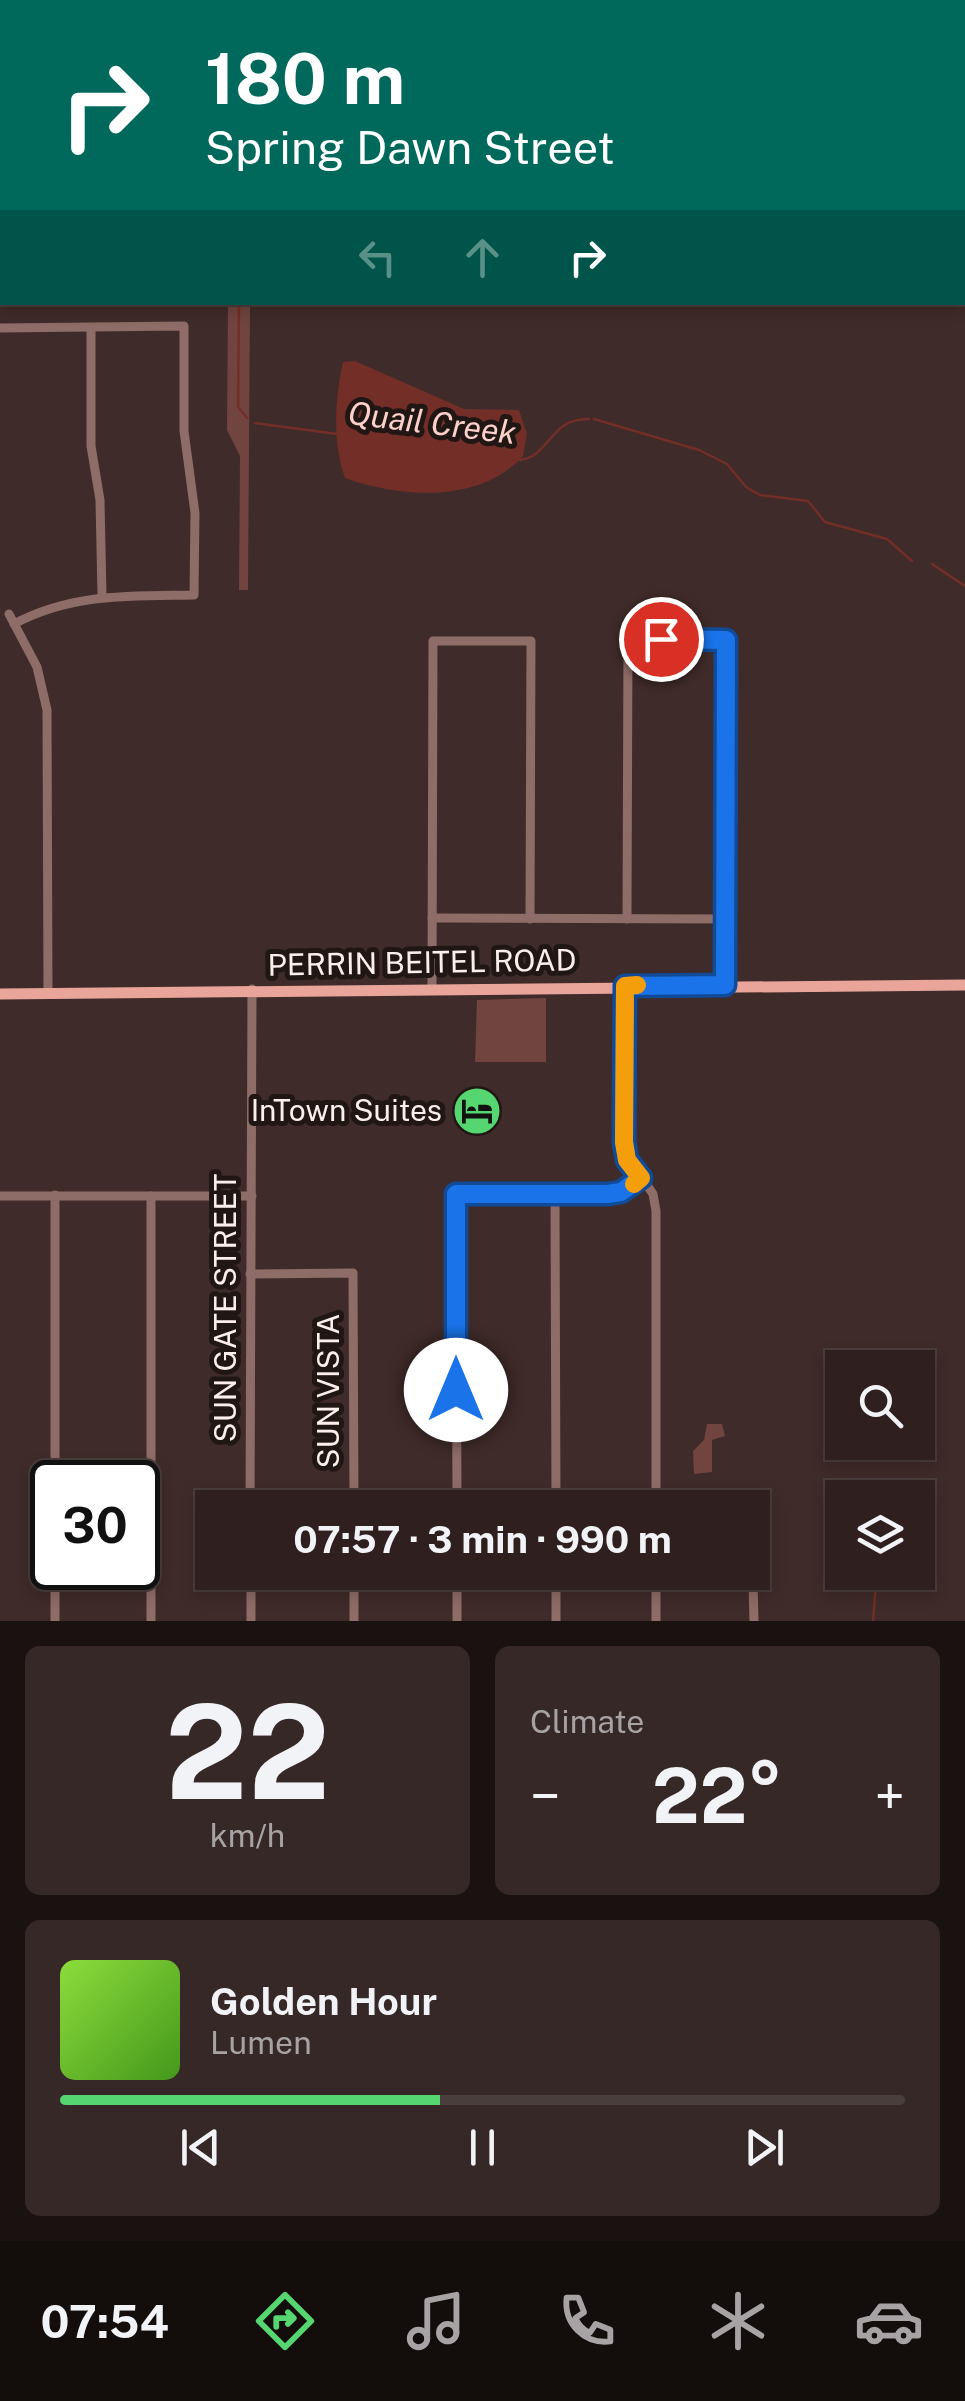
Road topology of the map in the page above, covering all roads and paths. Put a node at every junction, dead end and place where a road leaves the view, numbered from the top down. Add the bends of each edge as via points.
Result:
1 (0, 328) edge
2 (91, 328) junction
3 (102, 596) junction
4 (432, 918) junction
5 (530, 919) junction
6 (627, 919) junction
7 (725, 919) junction
8 (725, 985) junction
9 (965, 985) edge
10 (625, 986) junction
11 (432, 988) junction
12 (252, 990) junction
13 (0, 994) edge
14 (48, 994) junction
15 (641, 1178) junction
16 (555, 1194) junction
17 (55, 1195) junction
18 (0, 1196) edge
19 (151, 1196) junction
20 (252, 1196) junction
21 (250, 1274) junction
22 (55, 1460) edge
23 (250, 1490) edge
24 (354, 1490) edge
25 (456, 1490) edge
26 (556, 1490) edge
27 (656, 1490) edge
28 (56, 1590) edge
29 (250, 1590) edge
30 (354, 1590) edge
31 (457, 1590) edge
32 (556, 1590) edge
33 (656, 1590) edge
34 (754, 1590) edge
35 (56, 1621) edge
36 (151, 1621) edge
37 (251, 1621) edge
38 (354, 1621) edge
39 (457, 1621) edge
40 (556, 1621) edge
41 (656, 1621) edge
42 (754, 1621) edge

1 - 2 street
2 - 3 street
2 - 3 street via 184,326 184,431 196,513 194,596
3 - 14 street via 12,619 37,667 48,710
4 - 5 street
4 - 5 street via 433,641 531,641
4 - 11 street
5 - 6 street
6 - 7 street
6 - 7 street via 628,639 726,640
7 - 8 street
8 - 9 main road, PERRIN BEITEL ROAD
8 - 10 main road, PERRIN BEITEL ROAD
10 - 11 main road, PERRIN BEITEL ROAD
10 - 15 street via 624,1142
11 - 12 main road, PERRIN BEITEL ROAD
12 - 14 main road, PERRIN BEITEL ROAD
12 - 20 street, SUN GATE STREET
13 - 14 main road, PERRIN BEITEL ROAD
15 - 16 street via 621,1192
15 - 27 street via 656,1211
16 - 25 street via 456,1194
16 - 26 street
17 - 18 street
17 - 19 street
17 - 22 street
19 - 20 street
19 - 36 street
20 - 21 street, SUN GATE STREET
21 - 23 street, SUN GATE STREET
21 - 24 street, SUN VISTA via 354,1274
28 - 35 street
29 - 37 street
30 - 38 street
31 - 39 street
32 - 40 street
33 - 41 street
34 - 42 street

